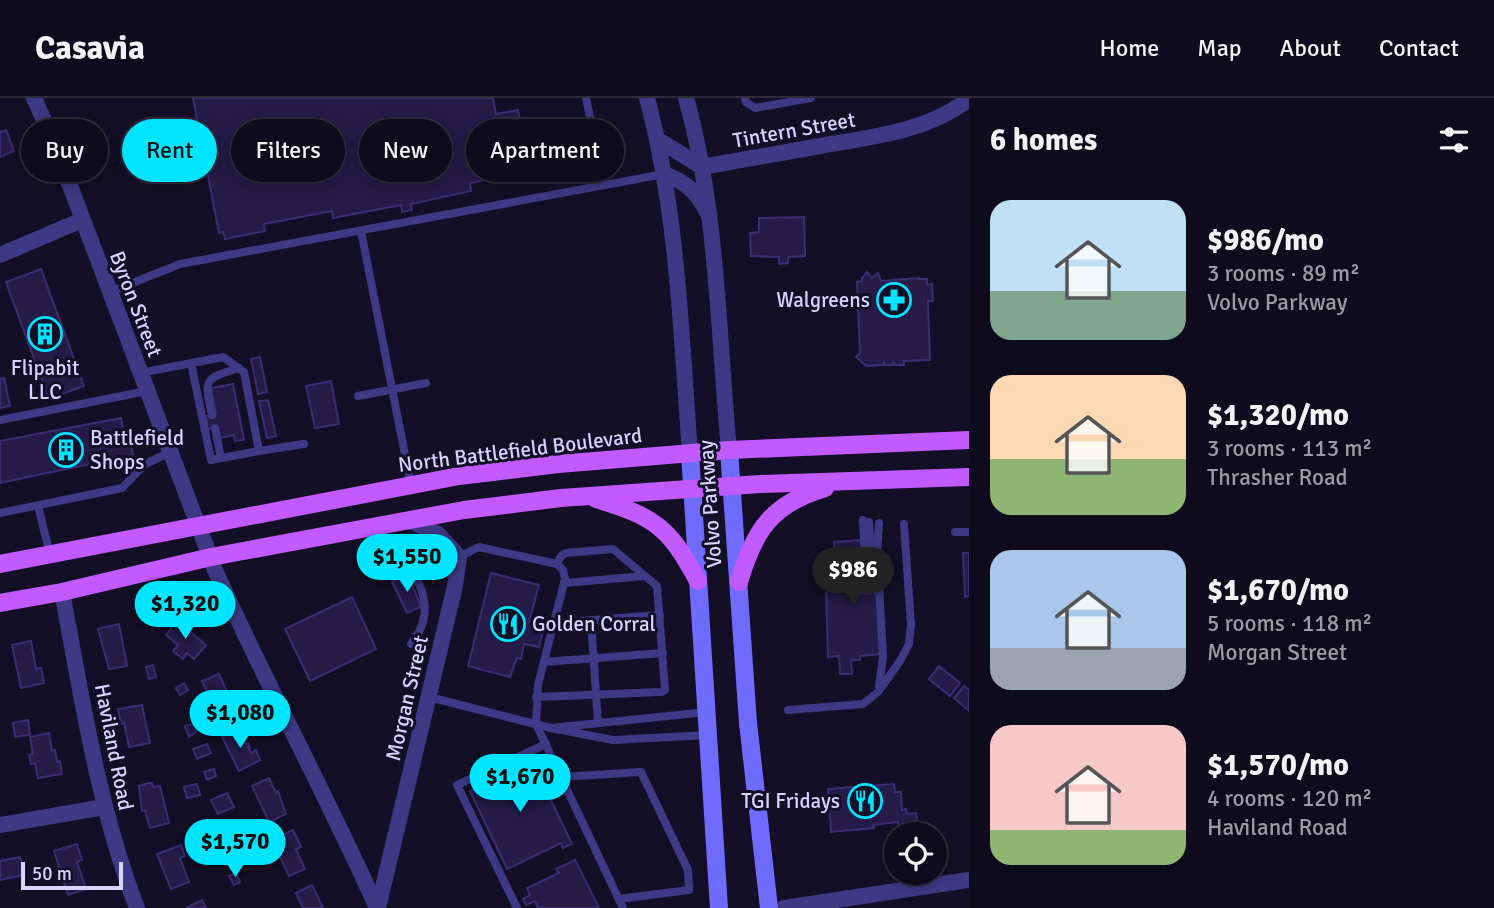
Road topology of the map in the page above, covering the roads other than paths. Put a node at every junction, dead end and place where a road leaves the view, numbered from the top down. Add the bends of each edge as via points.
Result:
1 (34, 98) edge
2 (586, 98) edge
3 (647, 98) edge
4 (686, 98) edge
5 (745, 98) edge
6 (811, 98) edge
7 (969, 99) edge
8 (657, 139) junction
9 (702, 167) junction
10 (664, 174) junction
11 (604, 185) junction
12 (710, 217) junction
13 (82, 220) junction
14 (361, 231) junction
15 (0, 255) edge
16 (109, 293) junction
17 (191, 363) junction
18 (239, 368) junction
19 (140, 373) junction
20 (426, 383) dead end
21 (392, 390) junction
22 (147, 391) junction
23 (358, 396) dead end
24 (212, 415) dead end
25 (0, 420) edge
26 (215, 428) dead end
27 (969, 440) edge
28 (304, 444) dead end
29 (729, 450) junction
30 (259, 451) junction
31 (171, 452) junction
32 (690, 453) junction
33 (221, 458) junction
34 (969, 477) edge
35 (848, 481) junction
36 (411, 485) junction
37 (732, 486) junction
38 (692, 489) junction
39 (580, 497) junction
40 (38, 506) junction
41 (0, 513) edge
42 (411, 521) junction
43 (866, 521) dead end
44 (879, 523) dead end
45 (904, 524) dead end
46 (199, 525) junction
47 (956, 532) dead end
48 (969, 532) edge
49 (50, 555) junction
50 (211, 557) junction
51 (458, 557) junction
52 (0, 564) edge
53 (557, 564) junction
54 (409, 566) dead end
55 (872, 567) dead end
56 (645, 576) junction
57 (698, 581) junction
58 (738, 582) junction
59 (564, 583) junction
60 (62, 592) junction
61 (0, 603) edge
62 (660, 615) junction
63 (591, 620) junction
64 (554, 623) junction
65 (411, 644) dead end
66 (663, 653) junction
67 (594, 659) junction
68 (544, 662) junction
69 (878, 692) junction
70 (596, 694) junction
71 (429, 697) junction
72 (536, 697) junction
73 (788, 710) dead end
74 (706, 712) junction
75 (598, 723) junction
76 (536, 724) junction
77 (551, 728) junction
78 (708, 735) junction
79 (546, 744) junction
80 (561, 777) junction
81 (104, 807) junction
82 (0, 825) edge
83 (969, 880) edge
84 (618, 899) junction
85 (137, 908) edge
86 (377, 908) edge
87 (517, 908) edge
88 (623, 908) edge
89 (719, 908) edge
90 (769, 908) edge
91 (784, 908) edge

1 - 13 street, Byron Street
2 - 11 lane
3 - 8 street, Volvo Parkway
4 - 9 street, Volvo Parkway
5 - 6 lane via 755,108
7 - 9 street, Tintern Street via 930,121 898,132
8 - 9 street
8 - 10 street, Volvo Parkway
9 - 12 street, Volvo Parkway
10 - 11 lane
10 - 12 street via 684,181
10 - 32 street, Volvo Parkway
11 - 14 lane
12 - 29 street, Volvo Parkway
13 - 15 street
13 - 16 street, Byron Street
14 - 16 lane via 180,264
14 - 21 lane
16 - 19 street, Byron Street
17 - 18 lane via 223,357
17 - 19 lane
17 - 33 lane via 211,460
18 - 24 lane via 209,380
18 - 30 lane via 244,372
19 - 22 street, Byron Street
20 - 21 lane
21 - 23 lane
21 - 36 lane
22 - 25 lane
22 - 31 street, Byron Street
26 - 33 lane
27 - 29 main road, North Battlefield Boulevard
28 - 30 lane
29 - 32 main road, North Battlefield Boulevard
29 - 37 main road, Volvo Parkway
30 - 33 lane
31 - 40 lane via 145,464 122,488
31 - 46 street, Byron Street
32 - 36 main road, North Battlefield Boulevard via 558,464
32 - 38 main road, Volvo Parkway
34 - 35 main road
35 - 37 main road
35 - 58 main road via 803,494 773,515 750,547
36 - 46 main road, North Battlefield Boulevard
37 - 38 main road
37 - 58 main road, Volvo Parkway
38 - 39 main road
38 - 57 main road, Volvo Parkway
39 - 42 main road
39 - 57 main road via 629,509 662,527
40 - 41 lane
40 - 49 lane
42 - 50 main road
42 - 51 street via 438,534
43 - 44 lane via 871,556
45 - 69 lane via 909,644
46 - 49 main road, North Battlefield Boulevard
46 - 50 street, Byron Street
47 - 48 lane
49 - 52 main road, North Battlefield Boulevard
50 - 60 main road
50 - 86 street, Byron Street
51 - 53 lane via 480,547
51 - 71 street, Morgan Street
53 - 56 lane via 566,553 613,549
53 - 59 lane via 563,570
54 - 65 lane via 426,606
55 - 69 lane via 879,591 883,657
56 - 59 lane
56 - 62 lane via 658,589
57 - 74 main road, Volvo Parkway
58 - 90 main road, Volvo Parkway
59 - 64 lane
60 - 61 main road
60 - 81 street, Haviland Road
62 - 63 lane
62 - 66 lane
63 - 64 lane
63 - 67 lane
64 - 68 lane
66 - 67 lane
66 - 70 lane via 664,691
67 - 68 lane
67 - 70 lane
68 - 72 lane
69 - 73 lane via 863,704
70 - 72 lane
70 - 75 lane
71 - 76 lane
71 - 86 street, Morgan Street
72 - 76 lane
74 - 75 lane
74 - 78 main road, Volvo Parkway
75 - 77 lane
76 - 77 lane
76 - 79 lane
77 - 78 lane via 613,740
78 - 89 main road, Volvo Parkway
79 - 80 lane
79 - 87 lane via 457,785
80 - 84 lane
80 - 84 lane via 641,772 688,870 689,890
81 - 82 street
81 - 85 street, Haviland Road
83 - 91 street
84 - 88 lane

